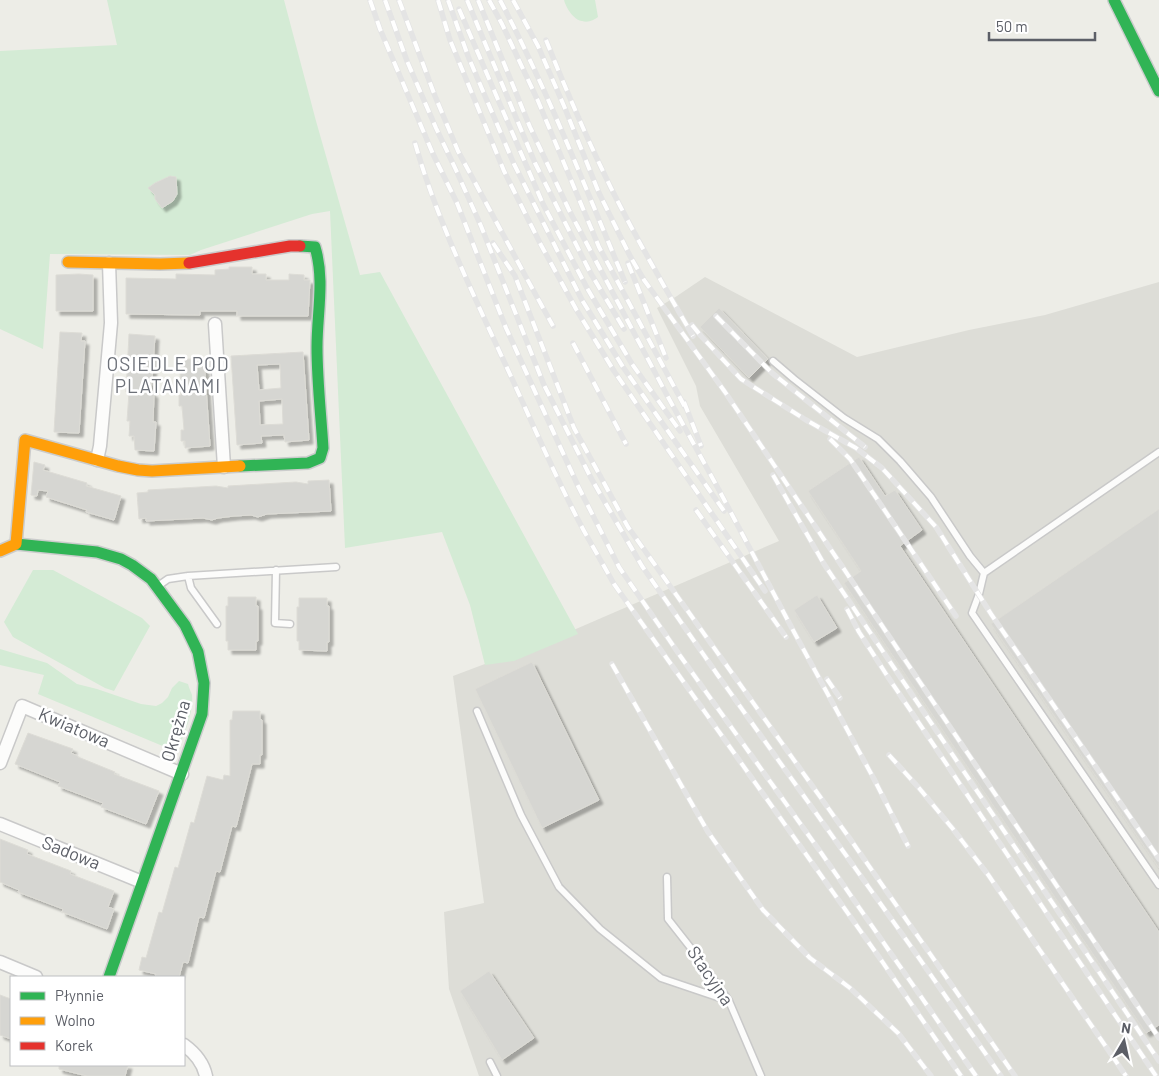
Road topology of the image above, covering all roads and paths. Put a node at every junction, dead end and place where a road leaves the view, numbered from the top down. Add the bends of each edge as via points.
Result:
1 (1114, 0) edge
2 (1159, 91) edge
3 (68, 262) dead end
4 (109, 263) junction
5 (215, 324) dead end
6 (773, 361) dead end
7 (1159, 452) edge
8 (97, 460) junction
9 (224, 467) junction
10 (16, 544) junction
11 (0, 551) edge
12 (336, 567) dead end
13 (276, 570) junction
14 (984, 573) junction
15 (188, 576) junction
16 (158, 587) junction
17 (217, 624) dead end
18 (290, 624) dead end
19 (477, 711) dead end
20 (0, 762) edge
21 (182, 774) junction
22 (0, 824) edge
23 (667, 878) dead end
24 (142, 882) junction
25 (1159, 885) edge
26 (0, 962) edge
27 (34, 976) edge
28 (109, 976) edge
29 (730, 1001) junction
30 (185, 1046) edge
31 (490, 1062) dead end
32 (206, 1076) edge
33 (497, 1076) edge
34 (761, 1076) edge

1 - 2 street
3 - 4 street
4 - 8 street via 110,323
4 - 9 street via 193,263 290,246 315,247 320,305 317,346 323,448 320,458 308,463
5 - 9 street
6 - 14 lane via 844,418 878,439 900,461 931,497
7 - 14 lane
8 - 9 street via 152,471
8 - 10 street via 25,440
10 - 11 street, Okrężna
10 - 16 street, Okrężna via 110,555 137,568
12 - 13 lane
13 - 15 lane
13 - 18 lane via 275,623
14 - 25 lane via 972,613
15 - 16 lane via 168,579
15 - 17 lane via 191,588
16 - 21 street, Okrężna via 190,635 204,675 202,714
19 - 29 lane via 521,815 559,887 600,929 661,978
20 - 21 street, Kwiatowa via 22,706
21 - 24 street, Okrężna
22 - 24 street, Sadowa
23 - 29 lane, Stacyjna via 668,919
24 - 28 street, Okrężna
26 - 27 street
29 - 34 lane, Stacyjna
30 - 32 street via 200,1060
31 - 33 lane

